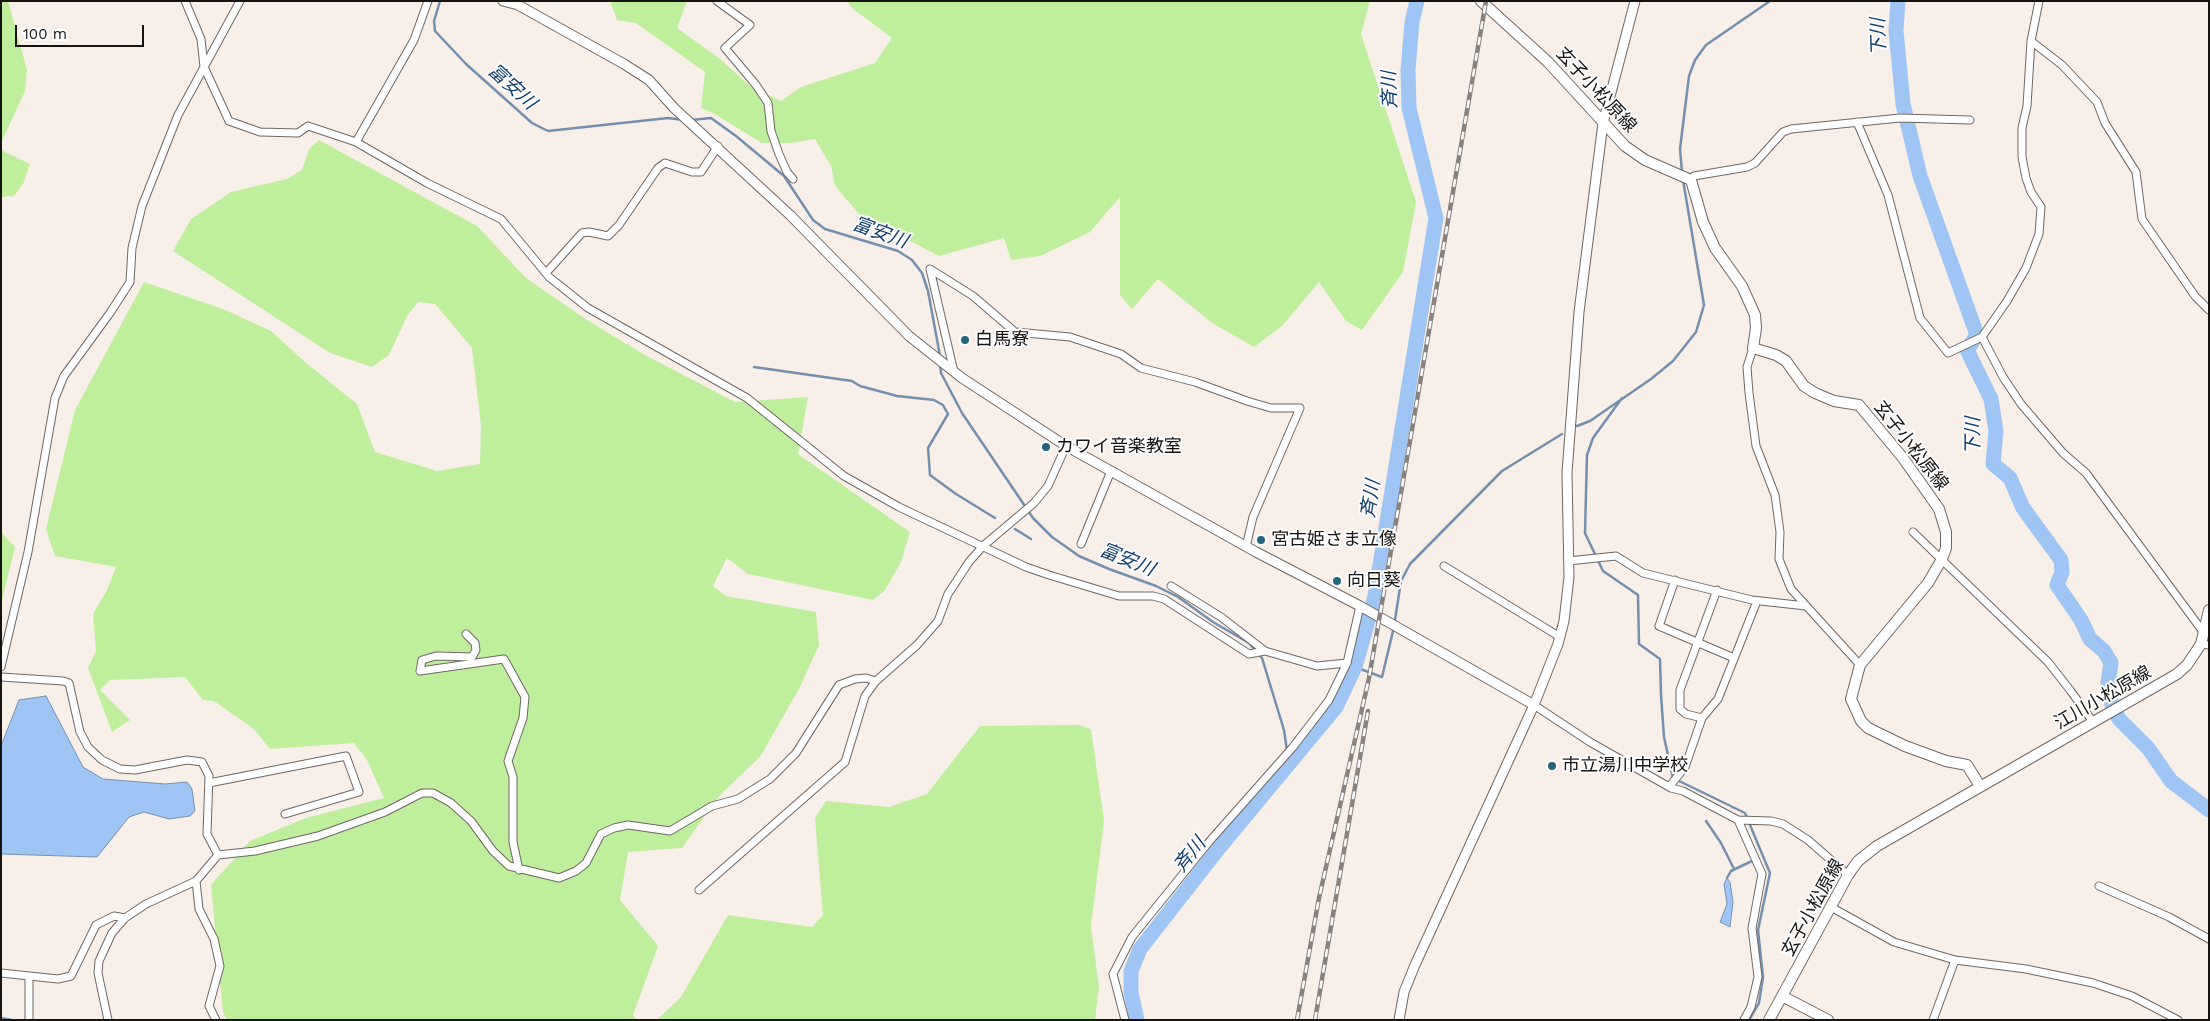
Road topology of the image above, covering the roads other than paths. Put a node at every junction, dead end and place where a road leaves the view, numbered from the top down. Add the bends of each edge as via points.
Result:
1 (185, 1) edge
2 (240, 1) edge
3 (428, 1) edge
4 (503, 1) edge
5 (717, 1) edge
6 (1482, 1) edge
7 (1635, 1) edge
8 (2039, 1) edge
9 (2031, 41) junction
10 (204, 67) junction
11 (1970, 120) dead end
12 (1857, 122) junction
13 (1603, 123) junction
14 (356, 142) junction
15 (718, 146) junction
16 (793, 179) dead end
17 (1691, 180) junction
18 (546, 273) junction
19 (2209, 310) edge
20 (1982, 337) junction
21 (1753, 348) junction
22 (957, 374) junction
23 (1066, 446) junction
24 (1111, 471) junction
25 (1914, 532) dead end
26 (1081, 544) dead end
27 (983, 546) junction
28 (1246, 547) junction
29 (1942, 559) junction
30 (1568, 561) junction
31 (1444, 566) dead end
32 (1675, 580) junction
33 (1171, 586) dead end
34 (1717, 590) junction
35 (1757, 601) junction
36 (1360, 606) junction
37 (1806, 606) junction
38 (2209, 610) edge
39 (2204, 632) junction
40 (466, 634) dead end
41 (1560, 637) junction
42 (1698, 642) junction
43 (2205, 645) edge
44 (1265, 651) junction
45 (1734, 658) junction
46 (1347, 663) junction
47 (1860, 665) junction
48 (1, 667) edge
49 (1, 678) edge
50 (876, 681) junction
51 (1534, 705) junction
52 (1702, 718) junction
53 (2093, 722) junction
54 (209, 783) junction
55 (1980, 786) junction
56 (1668, 787) junction
57 (285, 814) dead end
58 (1738, 820) junction
59 (218, 855) junction
60 (518, 870) junction
61 (1848, 875) junction
62 (196, 881) junction
63 (2099, 886) dead end
64 (699, 890) dead end
65 (1831, 906) junction
66 (125, 918) junction
67 (2209, 938) edge
68 (1955, 960) junction
69 (1, 973) edge
70 (29, 976) junction
71 (1782, 996) junction
72 (29, 1020) edge
73 (108, 1020) edge
74 (216, 1020) edge
75 (1125, 1020) edge
76 (1399, 1020) edge
77 (1744, 1020) edge
78 (1769, 1020) edge
79 (1828, 1020) edge
80 (1933, 1020) edge
81 (2178, 1020) edge

1 - 10 street via 201,39
2 - 10 street
3 - 14 street via 414,40
4 - 15 street via 518,5 649,80 674,108
5 - 16 street via 750,25 725,48 768,103 776,146
6 - 13 main road, 玄子小松原線 via 1548,62
7 - 13 street
8 - 9 street
9 - 19 street via 2062,65 2097,102 2105,123 2136,172 2142,219 2195,296
9 - 20 street via 2022,157 2031,192 2041,207 2039,234 2026,268
10 - 14 street via 228,121 260,132 298,133 308,126
10 - 48 street via 178,115 142,206 132,248 130,282 64,376 55,398 28,552
11 - 12 street via 1900,118
12 - 17 street via 1783,132 1755,163 1694,176
12 - 20 street via 1888,195 1920,318 1948,354
13 - 17 main road, 玄子小松原線 via 1625,146 1645,160
13 - 30 street via 1572,392 1566,473
14 - 18 street via 427,183 501,219
15 - 18 street via 701,172 665,163 658,168 608,236 589,232 582,234
15 - 22 street via 903,331
17 - 21 main road via 1703,222 1715,248 1742,286 1755,315
18 - 27 street via 588,308 747,398 844,476 916,516
20 - 39 street via 2002,377 2021,404 2063,453 2086,473
21 - 29 main road, 玄子小松原線 via 1786,361 1804,386 1815,393 1834,401 1860,405 1940,509 1946,532
21 - 37 street via 1747,367 1749,393 1756,446 1776,494 1779,559 1791,589
22 - 23 street
22 - 28 street via 930,269 973,296 1014,332 1070,337 1121,354 1141,368 1195,382 1247,401 1271,408 1300,408 1253,516
23 - 24 street
23 - 27 street via 1048,486 1034,503
24 - 26 street
24 - 28 street
25 - 29 street
27 - 44 street via 1026,567 1110,594 1164,599 1249,654
27 - 50 street via 948,594 938,621 917,645
28 - 36 street
29 - 47 main road, 玄子小松原線 via 1928,583
29 - 53 street via 2048,662
30 - 32 street via 1616,556 1643,573
30 - 41 street
31 - 41 street
32 - 34 street
32 - 42 street via 1659,626
33 - 44 street via 1222,617
34 - 35 street
34 - 42 street
35 - 37 street
35 - 45 street
36 - 46 street
36 - 51 street
37 - 47 street
38 - 39 main road, 江川小松原線
39 - 43 main road, 江川小松原線
40 - 60 street via 475,643 472,657 436,656 422,660 420,672 504,659 525,697 523,718 508,762 514,777 513,842
41 - 51 street
42 - 45 street
42 - 52 street via 1680,690 1680,709
43 - 53 main road, 江川小松原線 via 2177,674
44 - 46 street via 1316,666
45 - 52 street via 1718,699
46 - 75 street via 1329,700 1293,747 1208,843 1132,937 1114,974
47 - 55 main road, 玄子小松原線 via 1851,699 1868,728 1946,761 1967,764
49 - 54 street via 70,683 80,732 88,747 102,760 120,769 135,770 187,760 202,762
50 - 60 street via 855,679 840,685 796,754 770,779 738,799 712,806 670,831 628,825 614,828 602,834 586,863 559,878
50 - 64 street via 865,696 845,762
51 - 56 street
51 - 76 street via 1415,965 1404,992
52 - 56 street via 1684,767
53 - 55 main road, 江川小松原線
54 - 57 street via 346,756 359,792
54 - 59 street via 206,834
55 - 61 main road, 玄子小松原線 via 1877,846 1858,861
56 - 58 street via 1683,791
58 - 61 street via 1783,824 1808,840
58 - 77 street via 1762,874 1752,928 1758,977 1751,1007
59 - 60 street via 318,836 385,812 422,793 433,793 451,803 471,821 493,851
59 - 62 street
61 - 65 main road, 玄子小松原線
62 - 66 street via 146,904
62 - 74 street via 199,910 214,940 220,966 209,1006
63 - 67 street
65 - 68 street via 1894,942
65 - 71 main road, 玄子小松原線
66 - 70 street via 114,916 96,925 71,976 58,979
66 - 73 street via 112,934 99,961 98,973
68 - 80 street
68 - 81 street via 2026,968 2093,982 2132,996
69 - 70 street
70 - 72 street
71 - 78 main road
71 - 79 main road

